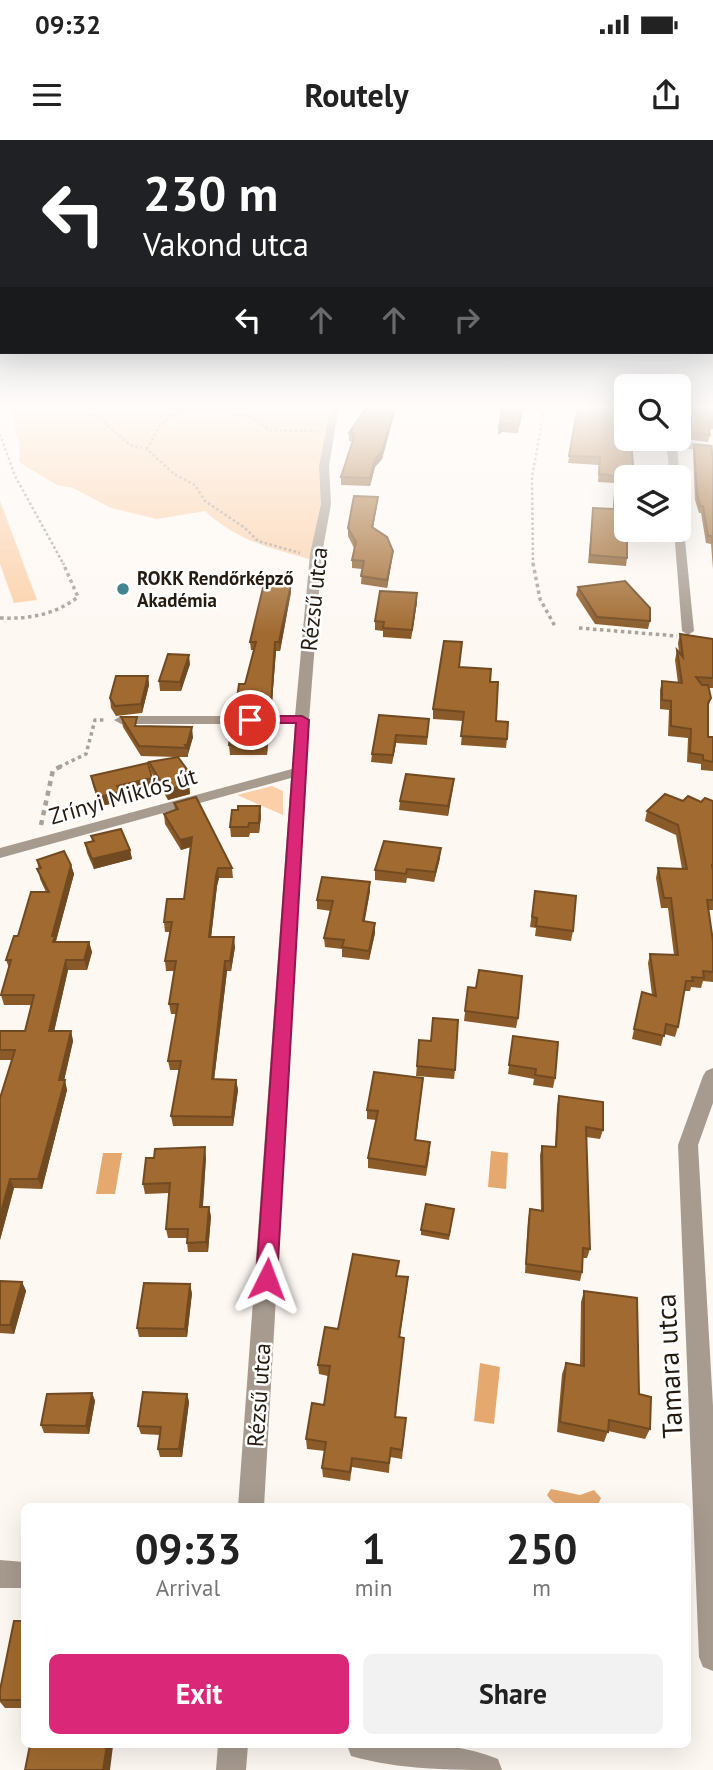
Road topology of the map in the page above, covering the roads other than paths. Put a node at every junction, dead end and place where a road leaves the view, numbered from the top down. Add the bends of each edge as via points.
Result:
1 (325, 482) edge
2 (680, 542) edge
3 (688, 632) edge
4 (121, 720) edge
5 (302, 720) junction
6 (299, 771) junction
7 (0, 853) edge
8 (713, 1076) edge
9 (256, 1441) junction
10 (238, 1503) edge
11 (251, 1503) edge
12 (0, 1574) edge
13 (21, 1575) edge
14 (713, 1657) edge
15 (233, 1748) edge
16 (377, 1748) edge
17 (231, 1770) edge
18 (486, 1770) edge

1 - 5 street, Rézsű utca
2 - 3 street
4 - 5 street
5 - 6 street, Rézsű utca
6 - 7 street, Zrínyi Miklós út
6 - 9 street, Rézsű utca
8 - 14 street, Tamara utca via 688,1145
9 - 10 street
9 - 11 street, Rézsű utca
12 - 13 street
15 - 17 street
16 - 18 street

